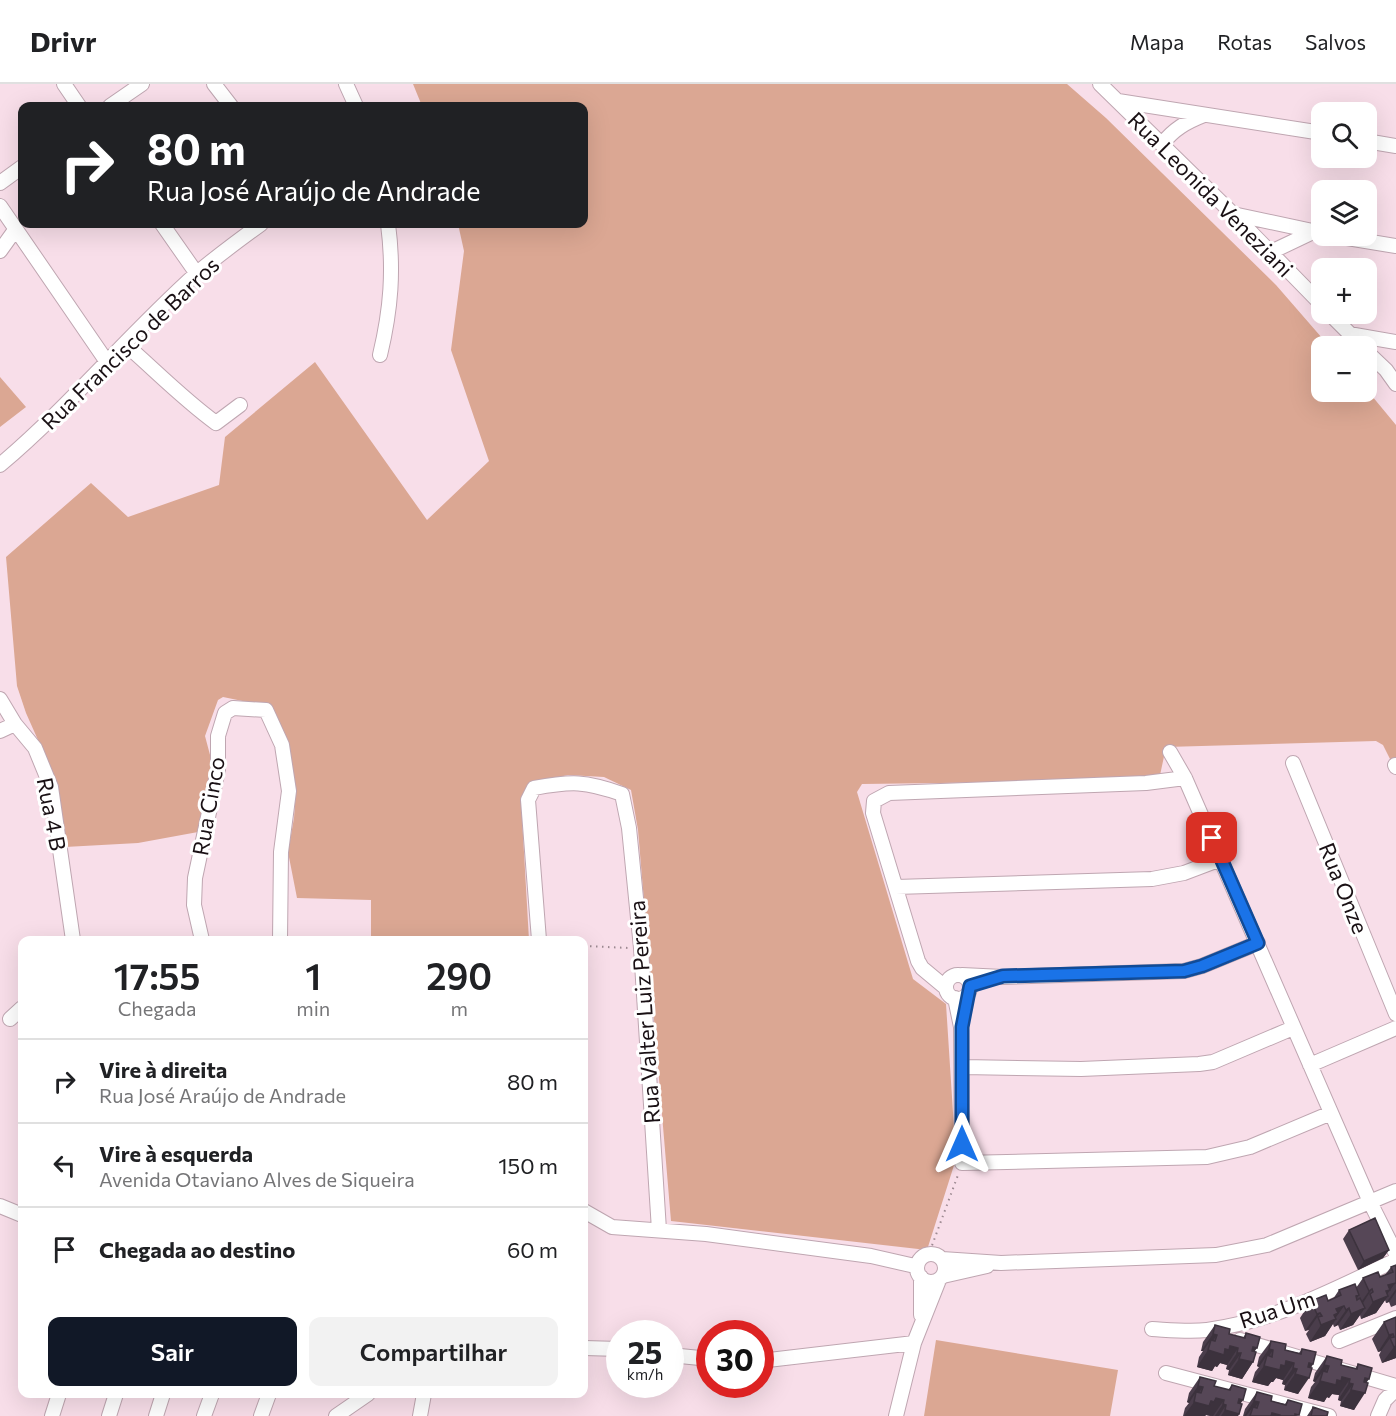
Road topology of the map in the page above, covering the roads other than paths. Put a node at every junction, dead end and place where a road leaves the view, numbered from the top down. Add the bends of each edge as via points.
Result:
1 (64, 84) edge
2 (142, 84) edge
3 (214, 84) edge
4 (346, 84) edge
5 (1100, 84) edge
6 (1119, 101) junction
7 (76, 102) edge
8 (116, 102) edge
9 (228, 102) edge
10 (354, 102) edge
11 (1206, 114) junction
12 (1311, 131) edge
13 (1377, 143) edge
14 (1162, 144) junction
15 (1396, 146) edge
16 (18, 170) edge
17 (0, 183) edge
18 (0, 206) edge
19 (1233, 214) junction
20 (165, 228) edge
21 (256, 228) edge
22 (388, 228) edge
23 (15, 230) junction
24 (1311, 231) edge
25 (1311, 235) edge
26 (1377, 243) edge
27 (1396, 246) edge
28 (0, 251) edge
29 (1271, 252) junction
30 (197, 274) junction
31 (1311, 294) edge
32 (1340, 324) edge
33 (1349, 334) joint
34 (1396, 342) edge
35 (124, 344) junction
36 (380, 355) dead end
37 (1377, 358) edge
38 (107, 362) junction
39 (1391, 368) edge
40 (1396, 384) edge
41 (240, 405) dead end
42 (0, 465) edge
43 (0, 699) edge
44 (15, 724) junction
45 (0, 731) edge
46 (1170, 752) dead end
47 (1293, 763) dead end
48 (1185, 778) junction
49 (1221, 859) junction
50 (896, 887) junction
51 (72, 936) edge
52 (201, 936) edge
53 (280, 936) edge
54 (539, 936) edge
55 (1258, 943) junction
56 (958, 987) junction
57 (18, 1012) edge
58 (1396, 1014) edge
59 (10, 1019) dead end
60 (1293, 1028) junction
61 (1396, 1028) edge
62 (1310, 1065) junction
63 (963, 1067) junction
64 (1332, 1113) junction
65 (1396, 1191) edge
66 (1370, 1202) junction
67 (0, 1206) edge
68 (18, 1213) edge
69 (588, 1213) edge
70 (659, 1230) junction
71 (1396, 1254) edge
72 (1396, 1260) edge
73 (927, 1263) junction
74 (1001, 1263) junction
75 (941, 1278) junction
76 (1396, 1318) edge
77 (921, 1321) junction
78 (1152, 1329) dead end
79 (1206, 1330) junction
80 (1339, 1341) dead end
81 (914, 1343) junction
82 (588, 1348) edge
83 (606, 1349) edge
84 (774, 1358) edge
85 (1166, 1373) dead end
86 (1396, 1387) edge
87 (58, 1398) edge
88 (115, 1398) edge
89 (162, 1398) edge
90 (211, 1398) edge
91 (268, 1398) edge
92 (362, 1398) edge
93 (423, 1398) edge
94 (52, 1416) edge
95 (109, 1416) edge
96 (156, 1416) edge
97 (204, 1416) edge
98 (261, 1416) edge
99 (336, 1416) edge
100 (420, 1416) edge
101 (896, 1416) edge
102 (1329, 1416) edge
103 (1378, 1416) edge

1 - 7 street
2 - 8 street
3 - 9 street
4 - 10 street
5 - 6 street, Rua Leonida Veneziani
6 - 11 street
6 - 14 street, Rua Leonida Veneziani
11 - 12 street
11 - 14 street via 1174,130
13 - 15 street
14 - 19 street, Rua Leonida Veneziani
16 - 17 street
18 - 23 street
19 - 24 street
19 - 29 street, Rua Leonida Veneziani
20 - 30 street
21 - 30 street, Rua Francisco de Barros
22 - 36 street via 392,279 389,320
23 - 28 street
23 - 38 street
25 - 29 street
26 - 27 street
29 - 31 street, Rua Leonida Veneziani
30 - 35 street, Rua Francisco de Barros
32 - 33 street
33 - 34 street
35 - 38 street, Rua Francisco de Barros
35 - 41 street via 216,423
37 - 39 street
38 - 42 street, Rua Francisco de Barros
39 - 40 street
43 - 44 street, Rua 4 B
44 - 45 street
44 - 51 street, Rua 4 B via 35,748 51,787
46 - 48 street
47 - 58 street, Rua Onze
48 - 49 street
48 - 50 street via 1146,783 889,793 874,801 873,813
49 - 50 street via 1184,873 1152,879
49 - 55 street
50 - 56 street via 922,968
52 - 53 street, Rua Cinco via 194,905 195,878 218,770 219,736 225,713 233,708 266,710 282,745 289,791 281,852
54 - 70 street, Rua Valter Luiz Pereira via 528,800 534,788 565,782 595,785 622,794 641,948
55 - 56 street via 1184,971 1003,976
55 - 60 street
56 - 63 street
57 - 59 street
60 - 62 street
60 - 63 street via 1213,1062 1199,1064 1081,1069
61 - 62 street
62 - 64 street
63 - 64 street via 962,1163 1207,1157 1250,1146
64 - 66 street
65 - 66 street
66 - 71 street
66 - 74 street via 1267,1245 1216,1256
67 - 68 street
69 - 70 street via 612,1227
70 - 73 street via 836,1251 915,1266
72 - 79 street, Rua Um via 1285,1311
73 - 74 street
73 - 75 street via 945,1267
73 - 75 street via 930,1282
73 - 77 street
74 - 75 street
75 - 77 street
76 - 80 street
77 - 81 street
78 - 79 street, Rua Um
79 - 86 street
81 - 84 street
81 - 101 street
82 - 83 street
85 - 102 street
86 - 103 street
87 - 94 street
88 - 95 street
89 - 96 street
90 - 97 street
91 - 98 street
92 - 99 street
93 - 100 street

